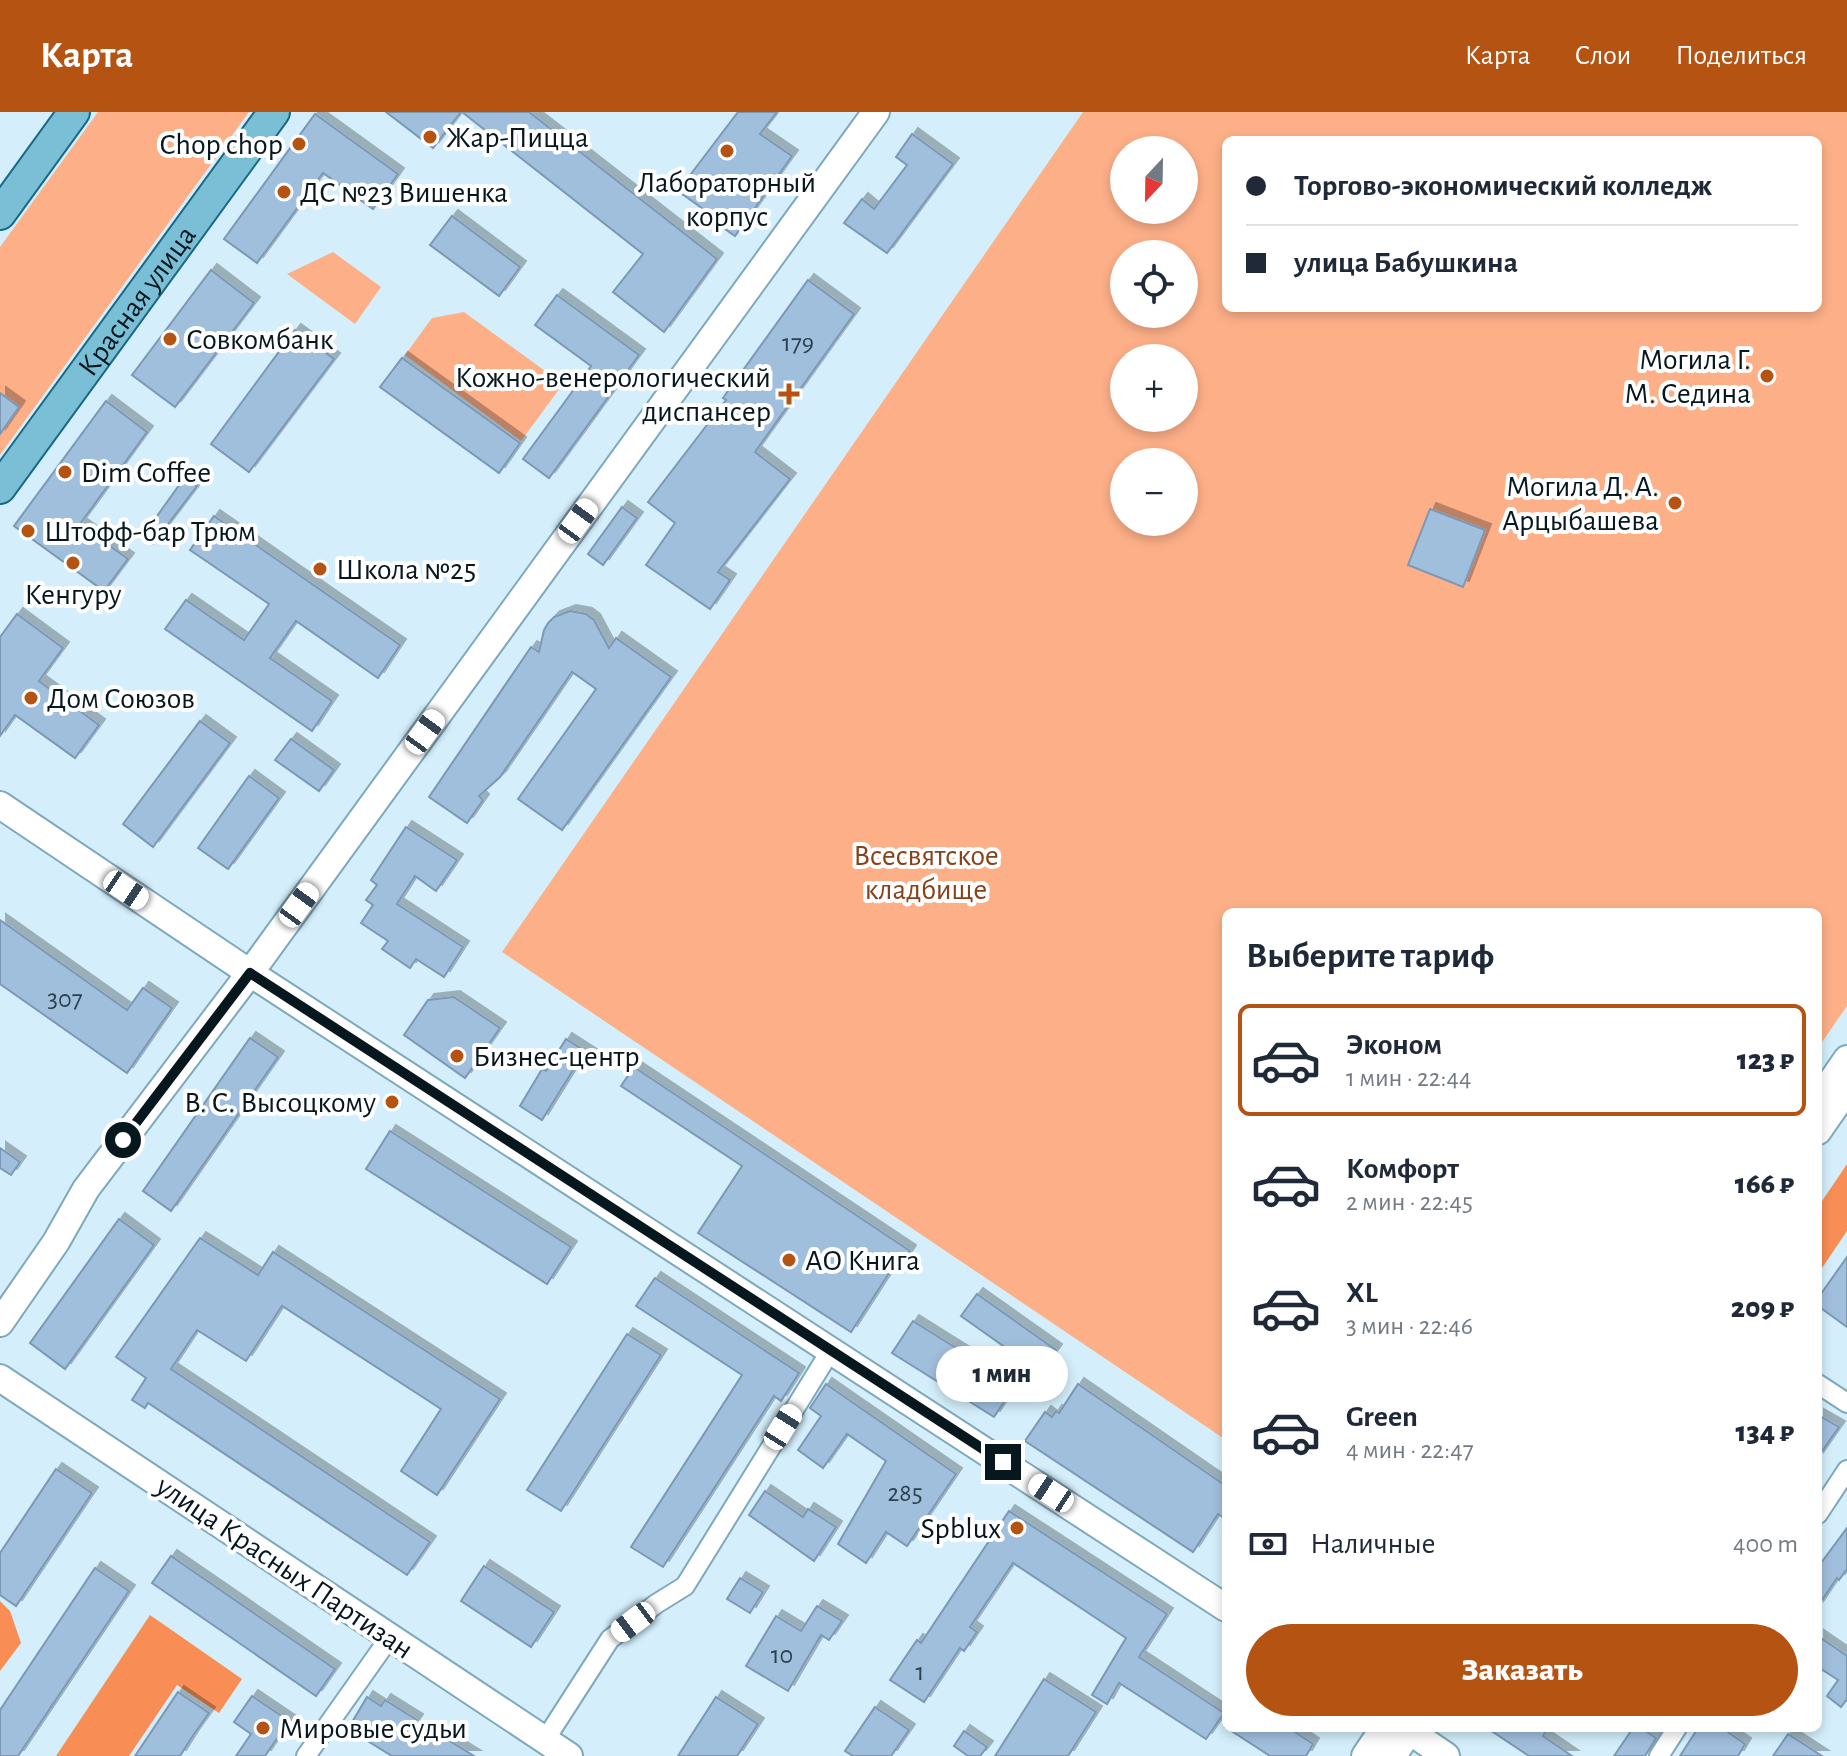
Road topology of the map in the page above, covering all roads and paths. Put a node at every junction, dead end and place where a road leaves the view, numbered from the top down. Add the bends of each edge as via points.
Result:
1 (74, 112) edge
2 (274, 112) edge
3 (876, 112) edge
4 (0, 214) edge
5 (0, 488) edge
6 (0, 805) edge
7 (250, 973) junction
8 (1847, 1059) edge
9 (1847, 1089) edge
10 (1822, 1095) edge
11 (1822, 1125) edge
12 (0, 1323) edge
13 (831, 1350) junction
14 (0, 1378) edge
15 (1822, 1387) edge
16 (1847, 1403) edge
17 (1847, 1470) edge
18 (1822, 1508) edge
19 (1222, 1605) edge
20 (390, 1637) junction
21 (1398, 1732) edge
22 (1401, 1732) edge
23 (1407, 1732) edge
24 (1674, 1732) edge
25 (545, 1740) junction
26 (306, 1756) edge
27 (569, 1756) edge
28 (1365, 1756) edge
29 (1393, 1756) edge
30 (1446, 1756) edge
31 (1659, 1756) edge

1 - 4 main road
2 - 5 main road, Красная улица
3 - 7 street
6 - 7 street
7 - 12 street via 86,1189
7 - 13 street
8 - 10 street
9 - 11 street
13 - 19 street
13 - 25 street via 685,1586 610,1639
14 - 20 street, улица Красных Партизан
15 - 16 street
17 - 18 street
20 - 25 street, улица Красных Партизан
20 - 26 street
21 - 28 street
22 - 29 street
23 - 30 street
24 - 31 street
25 - 27 street, улица Красных Партизан

